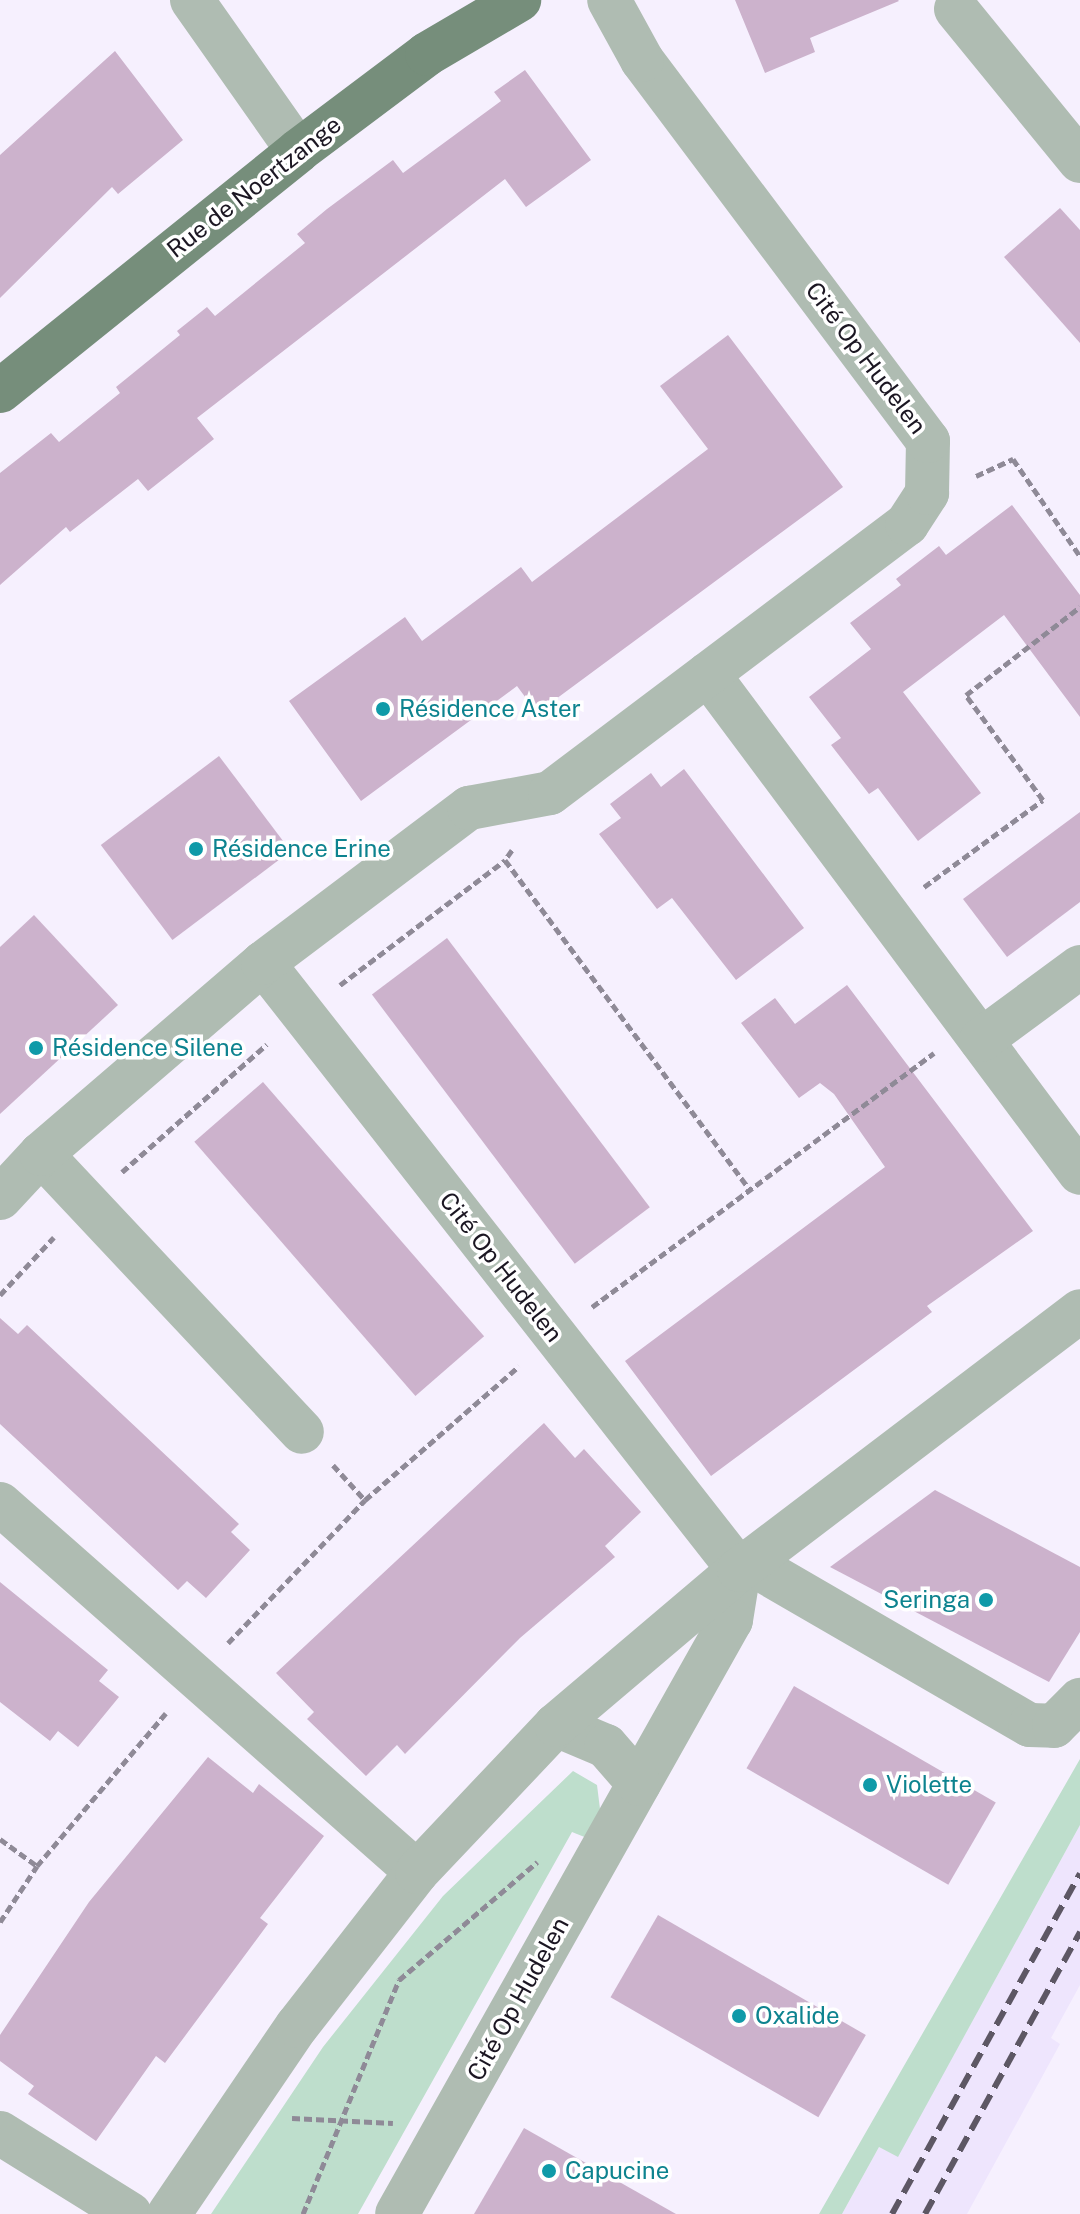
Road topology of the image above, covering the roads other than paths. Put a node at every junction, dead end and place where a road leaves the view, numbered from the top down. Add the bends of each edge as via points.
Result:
1 (192, 0) edge
2 (519, 0) edge
3 (609, 0) edge
4 (956, 9) dead end
5 (298, 151) junction
6 (1080, 161) edge
7 (0, 391) edge
8 (708, 674) junction
9 (263, 963) junction
10 (1080, 967) edge
11 (976, 1033) junction
12 (41, 1154) junction
13 (1080, 1173) edge
14 (0, 1198) edge
15 (1080, 1311) edge
16 (302, 1432) dead end
17 (0, 1504) edge
18 (744, 1567) junction
19 (1080, 1700) edge
20 (556, 1725) junction
21 (639, 1784) junction
22 (417, 1872) junction
23 (0, 2133) edge
24 (130, 2214) edge
25 (169, 2214) edge
26 (397, 2214) edge

1 - 5 street
2 - 5 main road, Rue de Noertzange via 427,54
3 - 8 street, Cité Op Hudelen via 642,60 928,441 927,493 907,524
4 - 6 street
5 - 7 main road, Rue de Noertzange
8 - 9 street via 550,793 469,808
8 - 11 street
9 - 12 street
9 - 18 street, Cité Op Hudelen via 554,1335
10 - 11 street
11 - 13 street
12 - 14 street
12 - 16 street
15 - 18 street
17 - 22 street
18 - 19 street via 1030,1725 1054,1726
18 - 20 street
18 - 21 street, Cité Op Hudelen via 731,1620
20 - 21 street via 606,1746
20 - 22 street
21 - 26 street, Cité Op Hudelen
22 - 25 street via 232,2118
23 - 24 street

